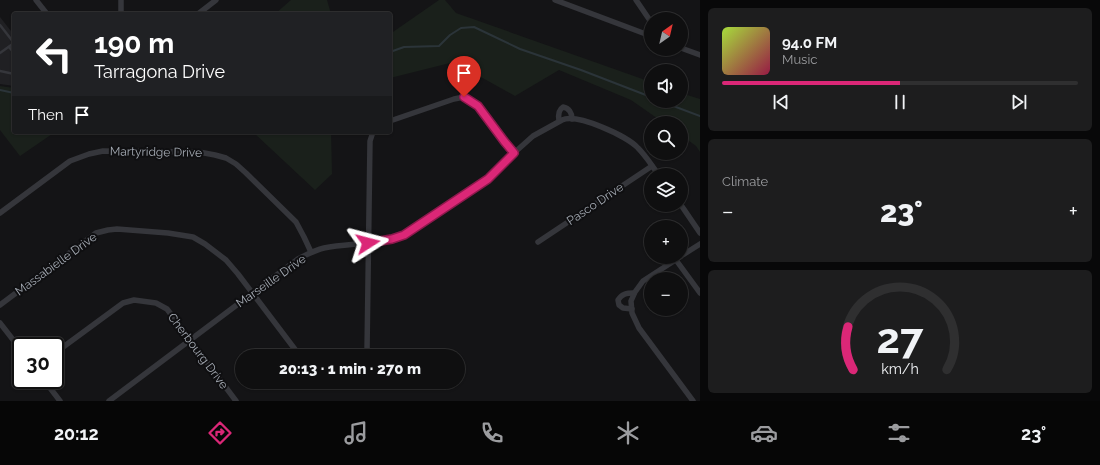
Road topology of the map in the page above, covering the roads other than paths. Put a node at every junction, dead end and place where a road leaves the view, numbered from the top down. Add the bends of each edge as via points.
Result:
1 (36, 0) edge
2 (121, 0) edge
3 (216, 0) edge
4 (555, 0) edge
5 (636, 0) edge
6 (45, 12) edge
7 (121, 12) edge
8 (201, 12) edge
9 (644, 12) edge
10 (0, 25) edge
11 (644, 33) edge
12 (12, 40) edge
13 (12, 45) edge
14 (9, 47) junction
15 (12, 51) edge
16 (688, 51) edge
17 (0, 53) edge
18 (700, 55) edge
19 (0, 71) edge
20 (12, 74) edge
21 (572, 119) junction
22 (392, 120) edge
23 (559, 121) junction
24 (372, 134) edge
25 (514, 153) junction
26 (652, 166) joint
27 (686, 212) edge
28 (0, 214) edge
29 (700, 233) edge
30 (538, 242) dead end
31 (368, 243) junction
32 (700, 244) edge
33 (311, 252) junction
34 (688, 252) edge
35 (670, 264) edge
36 (683, 264) edge
37 (252, 293) junction
38 (634, 293) junction
39 (700, 293) edge
40 (0, 305) edge
41 (632, 309) junction
42 (0, 323) edge
43 (12, 338) edge
44 (190, 340) junction
45 (64, 346) edge
46 (295, 349) edge
47 (367, 349) edge
48 (51, 389) edge
49 (60, 401) edge
50 (109, 401) edge
51 (236, 401) edge
52 (693, 401) edge

1 - 6 street
2 - 7 street
3 - 8 street
4 - 11 street
5 - 9 street
10 - 12 lane
13 - 14 lane
14 - 15 lane
14 - 17 lane
16 - 18 street
19 - 20 lane
21 - 23 street, Marseille Drive
21 - 23 street via 567,107 563,106 559,111
21 - 26 street via 590,122 620,135 639,148
22 - 25 street via 454,98 464,97 478,106
23 - 25 street, Marseille Drive via 533,136
24 - 31 street via 370,141
25 - 31 street, Marseille Drive via 488,179 404,235
26 - 30 street, Pasco Drive
27 - 29 street
28 - 33 street, Martyridge Drive via 70,161 89,154 103,151 200,152 226,158 246,173 296,222
31 - 33 street, Marseille Drive via 323,248
31 - 47 street
32 - 34 street
33 - 37 street, Marseille Drive
35 - 38 street via 643,281
36 - 39 street
37 - 40 street, Massabielle Drive via 226,260 193,237 118,229 96,233
37 - 44 street, Marseille Drive
37 - 46 street, Massabielle Drive
38 - 41 street
38 - 41 street via 622,294 618,300 623,308
41 - 52 street via 639,328
42 - 43 street
44 - 45 street, Cherbourg Drive via 167,309 156,303 134,300 123,303
44 - 50 street, Marseille Drive
44 - 51 street, Cherbourg Drive
48 - 49 street

